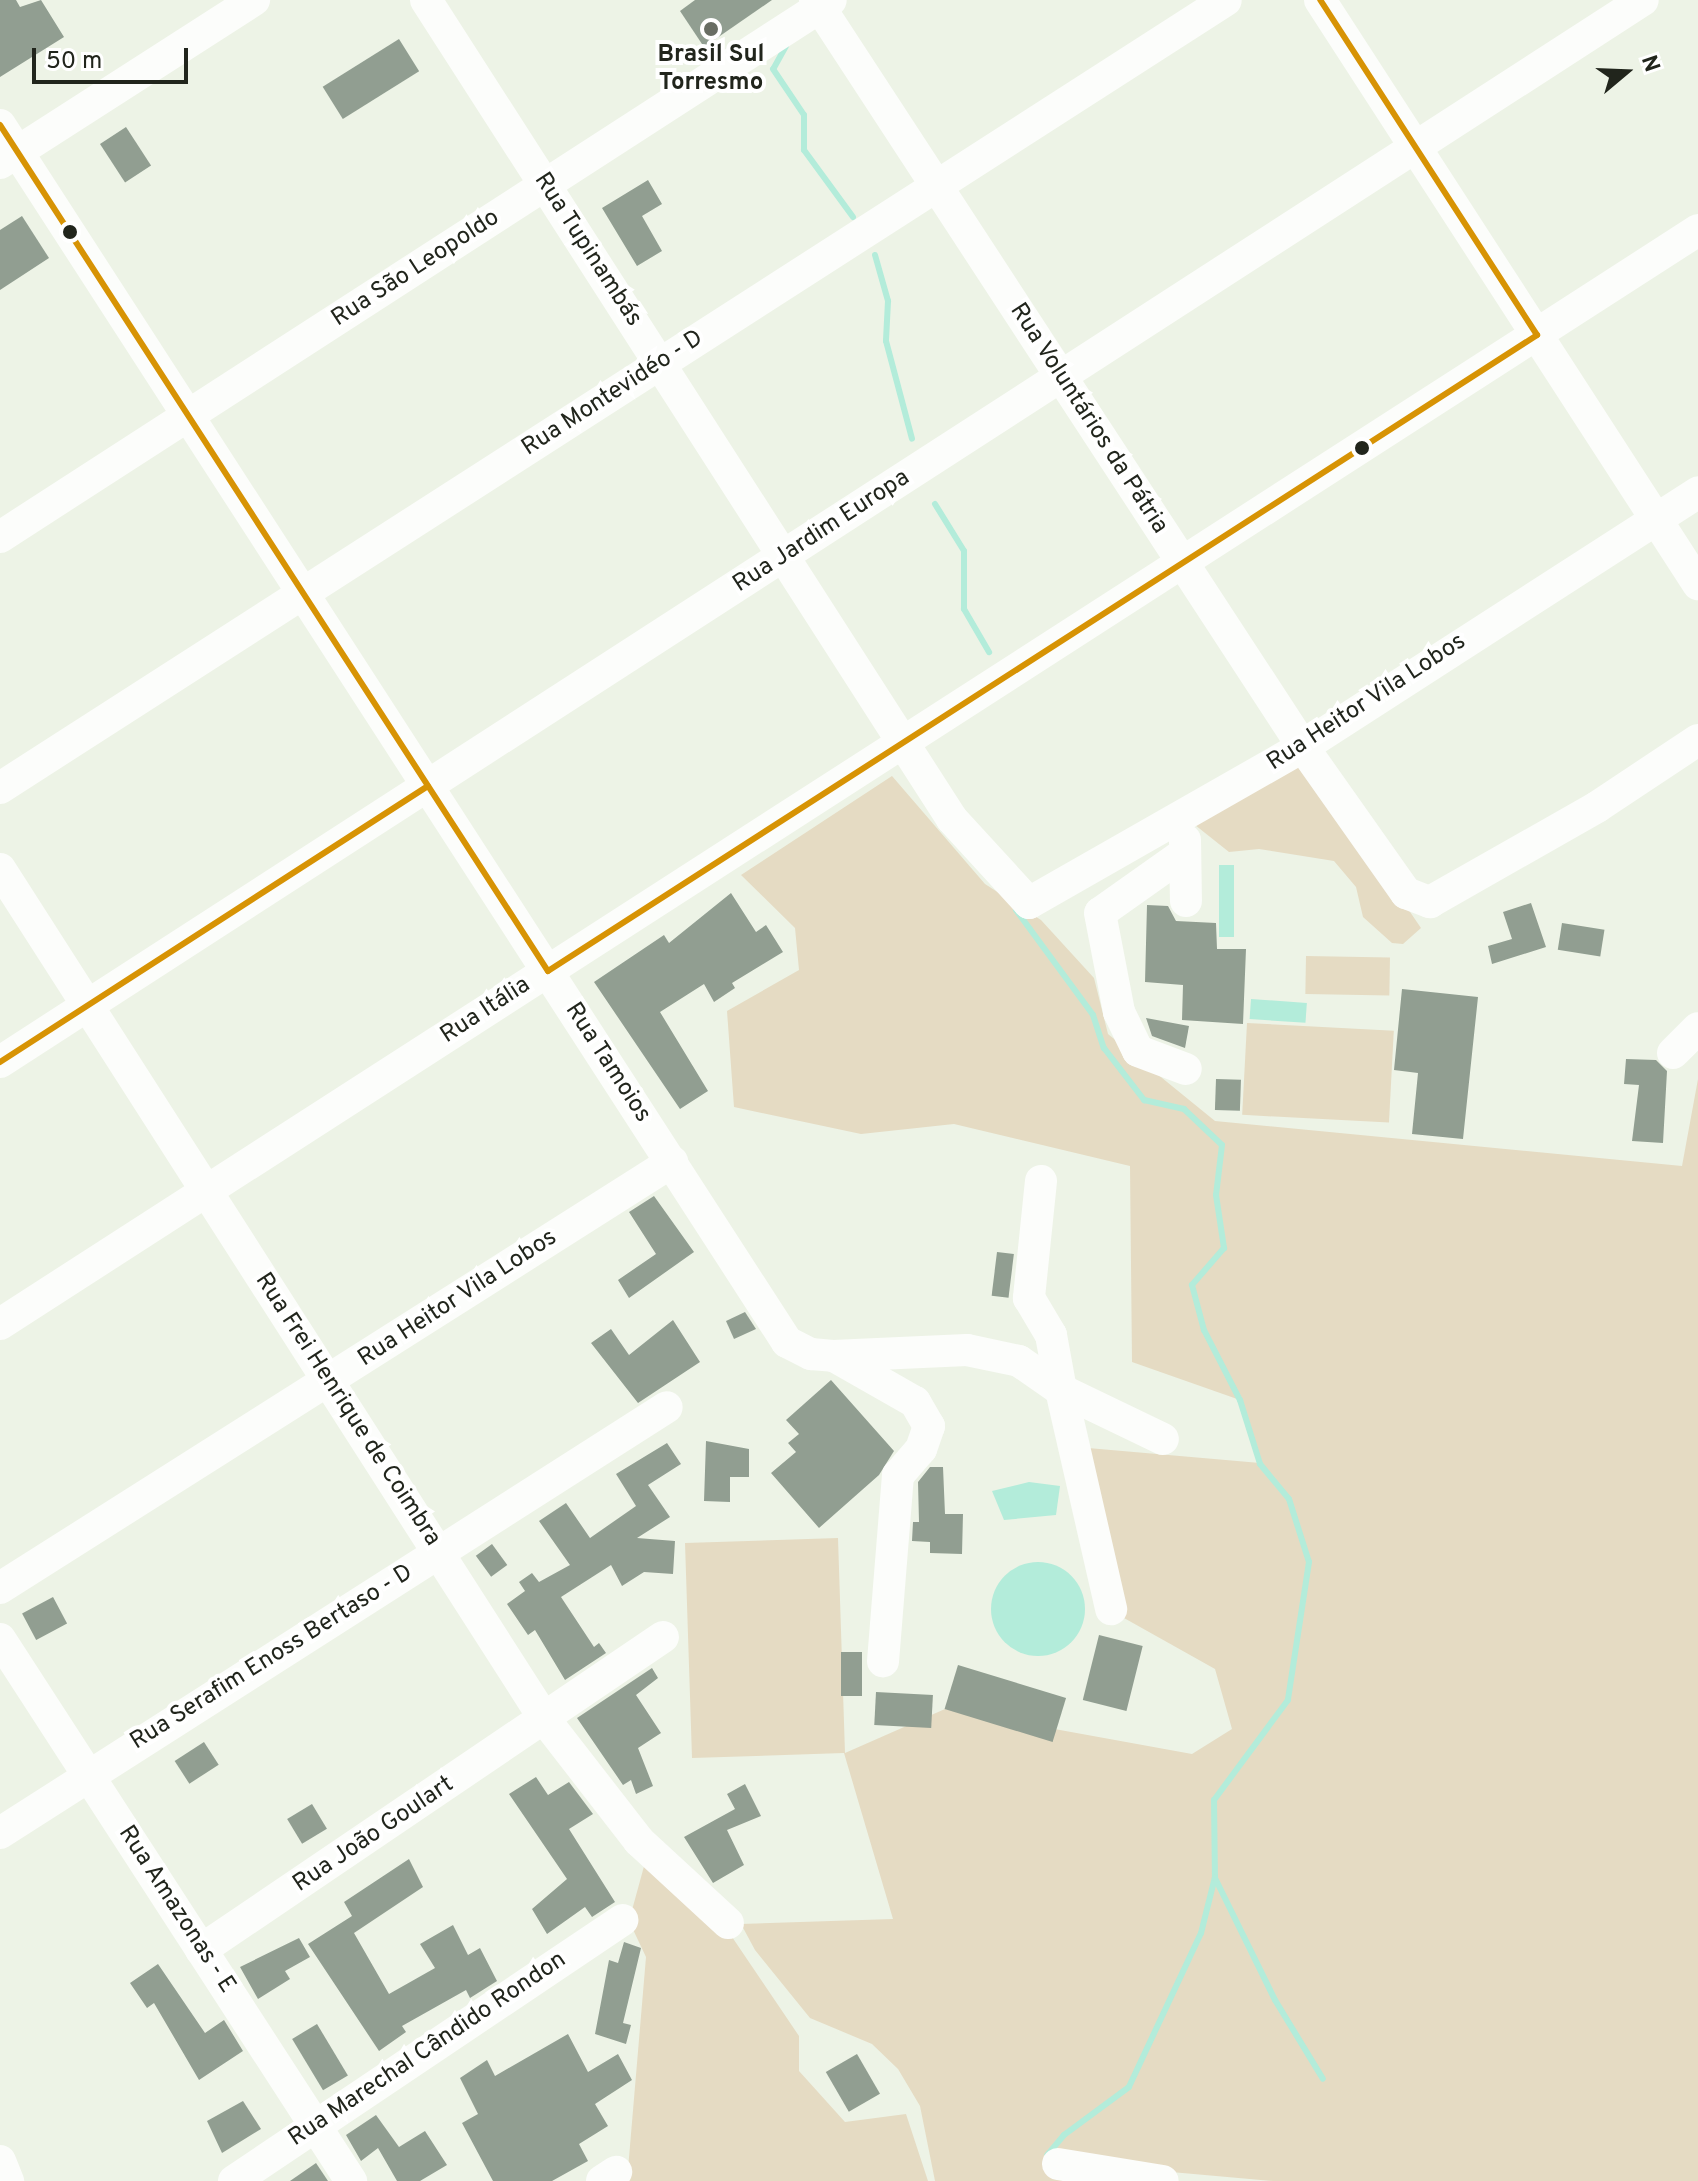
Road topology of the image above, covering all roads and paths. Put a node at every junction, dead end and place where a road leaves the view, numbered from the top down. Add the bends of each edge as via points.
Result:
1 (254, 0) edge
2 (426, 0) edge
3 (1226, 0) edge
4 (1320, 0) edge
5 (1643, 0) edge
6 (822, 2) edge
7 (0, 125) edge
8 (1415, 147) junction
9 (8, 158) edge
10 (545, 185) junction
11 (936, 186) junction
12 (1698, 230) edge
13 (1537, 335) junction
14 (660, 364) junction
15 (1061, 377) junction
16 (188, 416) junction
17 (1698, 492) edge
18 (1657, 520) junction
19 (0, 537) edge
20 (784, 556) junction
21 (1183, 563) junction
22 (1698, 584) edge
23 (303, 593) junction
24 (1698, 740) edge
25 (903, 742) junction
26 (1303, 747) junction
27 (428, 786) junction
28 (0, 788) edge
29 (1179, 818) junction
30 (1182, 855) junction
31 (0, 869) edge
32 (1186, 901) dead end
33 (1029, 903) joint
34 (548, 971) junction
35 (88, 1006) junction
36 (1698, 1028) edge
37 (1673, 1053) dead end
38 (0, 1062) edge
39 (1186, 1069) dead end
40 (672, 1162) junction
41 (1041, 1181) dead end
42 (206, 1191) junction
43 (0, 1324) edge
44 (833, 1356) junction
45 (329, 1382) junction
46 (1061, 1390) junction
47 (667, 1407) dead end
48 (1163, 1439) dead end
49 (439, 1553) junction
50 (0, 1588) edge
51 (1111, 1609) dead end
52 (663, 1637) dead end
53 (0, 1639) edge
54 (883, 1661) dead end
55 (546, 1721) junction
56 (87, 1773) junction
57 (0, 1833) edge
58 (622, 1920) dead end
59 (728, 1923) dead end
60 (201, 1950) junction
61 (316, 2126) junction
62 (0, 2161) edge
63 (1058, 2164) dead end
64 (8, 2181) edge
65 (234, 2181) edge
66 (351, 2181) edge
67 (1163, 2181) edge

1 - 9 street
2 - 10 street, Rua Tupinambás
3 - 11 street, Rua Montevidéo - D
4 - 8 street
5 - 8 street, Rua Jardim Europa
6 - 10 street, Rua São Leopoldo
6 - 11 street, Rua Voluntários da Pátria
7 - 9 street, Rua Tamoios
8 - 13 street
8 - 15 street, Rua Jardim Europa
9 - 16 street, Rua Tamoios
10 - 14 street, Rua Tupinambás
10 - 16 street, Rua São Leopoldo
11 - 14 street, Rua Montevidéo - D
11 - 15 street, Rua Voluntários da Pátria
12 - 13 street, Rua Itália
13 - 18 street
13 - 21 street, Rua Itália
14 - 20 street, Rua Tupinambás
14 - 23 street, Rua Montevidéo - D
15 - 20 street, Rua Jardim Europa
15 - 21 street, Rua Voluntários da Pátria
16 - 19 street, Rua São Leopoldo
16 - 23 street, Rua Tamoios
17 - 18 street, Rua Heitor Vila Lobos
18 - 22 street
18 - 26 street, Rua Heitor Vila Lobos
20 - 25 street, Rua Tupinambás
20 - 27 street, Rua Jardim Europa
21 - 25 street, Rua Itália
21 - 26 street, Rua Voluntários da Pátria
23 - 27 street, Rua Tamoios
23 - 28 street, Rua Montevidéo - D
24 - 26 street, Rua Voluntários da Pátria via 1597,807 1430,902 1406,893
25 - 33 street, Rua Tupinambás via 952,819
25 - 34 street, Rua Itália
26 - 29 street, Rua Heitor Vila Lobos
27 - 34 street, Rua Tamoios
27 - 35 street, Rua Jardim Europa
29 - 30 street
29 - 33 street, Rua Heitor Vila Lobos
30 - 32 street
30 - 39 street via 1100,913 1119,1012 1138,1051
31 - 35 street, Rua Frei Henrique de Coimbra
34 - 40 street, Rua Tamoios
34 - 42 street, Rua Itália
35 - 38 street, Rua Jardim Europa
35 - 42 street, Rua Frei Henrique de Coimbra
36 - 37 street
40 - 44 street, Rua Tamoios via 787,1342
40 - 45 street, Rua Heitor Vila Lobos
41 - 46 street via 1029,1298 1051,1335
42 - 43 street, Rua Itália
42 - 45 street, Rua Frei Henrique de Coimbra
44 - 46 street via 967,1350 1019,1361
44 - 54 street via 915,1402 929,1426 921,1449 898,1475
45 - 49 street, Rua Frei Henrique de Coimbra
45 - 50 street, Rua Heitor Vila Lobos
46 - 48 street
46 - 51 street
47 - 49 street, Rua Serafim Enoss Bertaso - D
49 - 55 street, Rua Frei Henrique de Coimbra
49 - 56 street, Rua Serafim Enoss Bertaso - D
52 - 55 street, Rua João Goulart via 560,1704
53 - 56 street, Rua Amazonas - E
55 - 59 street, Rua Frei Henrique de Coimbra via 639,1841
55 - 60 street, Rua João Goulart
56 - 57 street, Rua Serafim Enoss Bertaso - D
56 - 60 street, Rua Amazonas - E
58 - 61 street, Rua Marechal Cândido Rondon
60 - 61 street, Rua Amazonas - E
61 - 65 street, Rua Marechal Cândido Rondon
61 - 66 street, Rua Amazonas - E
62 - 64 street
63 - 67 street

